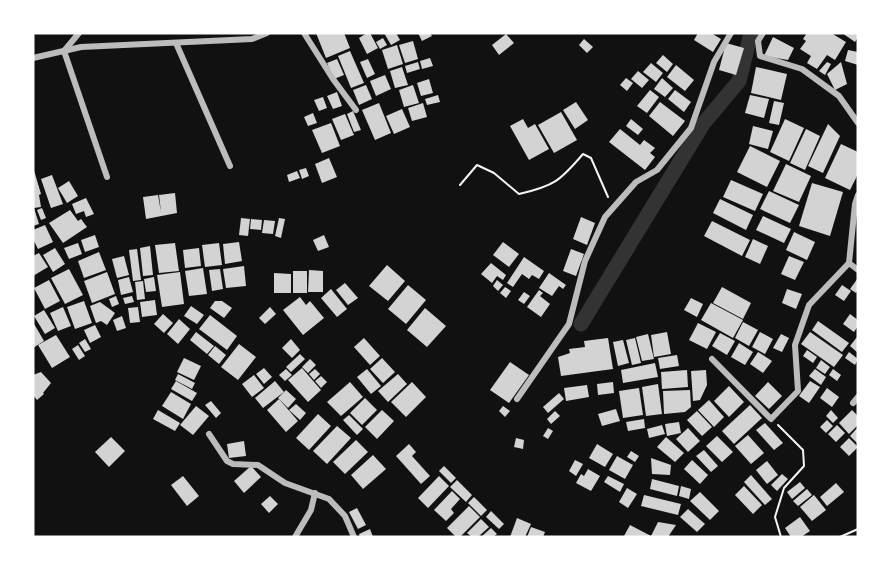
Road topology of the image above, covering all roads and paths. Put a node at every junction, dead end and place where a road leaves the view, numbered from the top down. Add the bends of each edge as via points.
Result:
1 (79, 33) edge
2 (267, 33) edge
3 (304, 33) edge
4 (731, 33) edge
5 (763, 33) edge
6 (176, 43) junction
7 (64, 51) junction
8 (33, 58) edge
9 (356, 110) dead end
10 (858, 123) edge
11 (230, 166) dead end
12 (107, 177) dead end
13 (460, 185) dead end
14 (858, 195) edge
15 (613, 208) junction
16 (849, 263) junction
17 (858, 270) edge
18 (712, 359) dead end
19 (517, 399) dead end
20 (771, 418) junction
21 (209, 434) dead end
22 (315, 493) junction
23 (858, 529) edge
24 (295, 537) edge
25 (354, 537) edge
26 (781, 537) edge
27 (840, 537) edge

1 - 7 street
2 - 6 street via 252,39
3 - 9 street
4 - 15 street via 714,62 691,128 657,170 636,182
5 - 10 street via 758,41 760,56 802,69 839,96
6 - 7 street
6 - 11 street
7 - 8 street
7 - 12 street
13 - 15 path via 477,165 494,173 519,194 543,189 562,179 583,154 591,158
14 - 16 street
15 - 19 street via 585,261 569,324
16 - 17 street
16 - 20 street via 809,306 795,345 798,391
18 - 20 street
20 - 26 path via 802,450 804,466 784,488 775,517
21 - 22 street via 227,461 258,465 285,483
22 - 24 street via 311,510
22 - 25 street via 337,506
23 - 27 path

